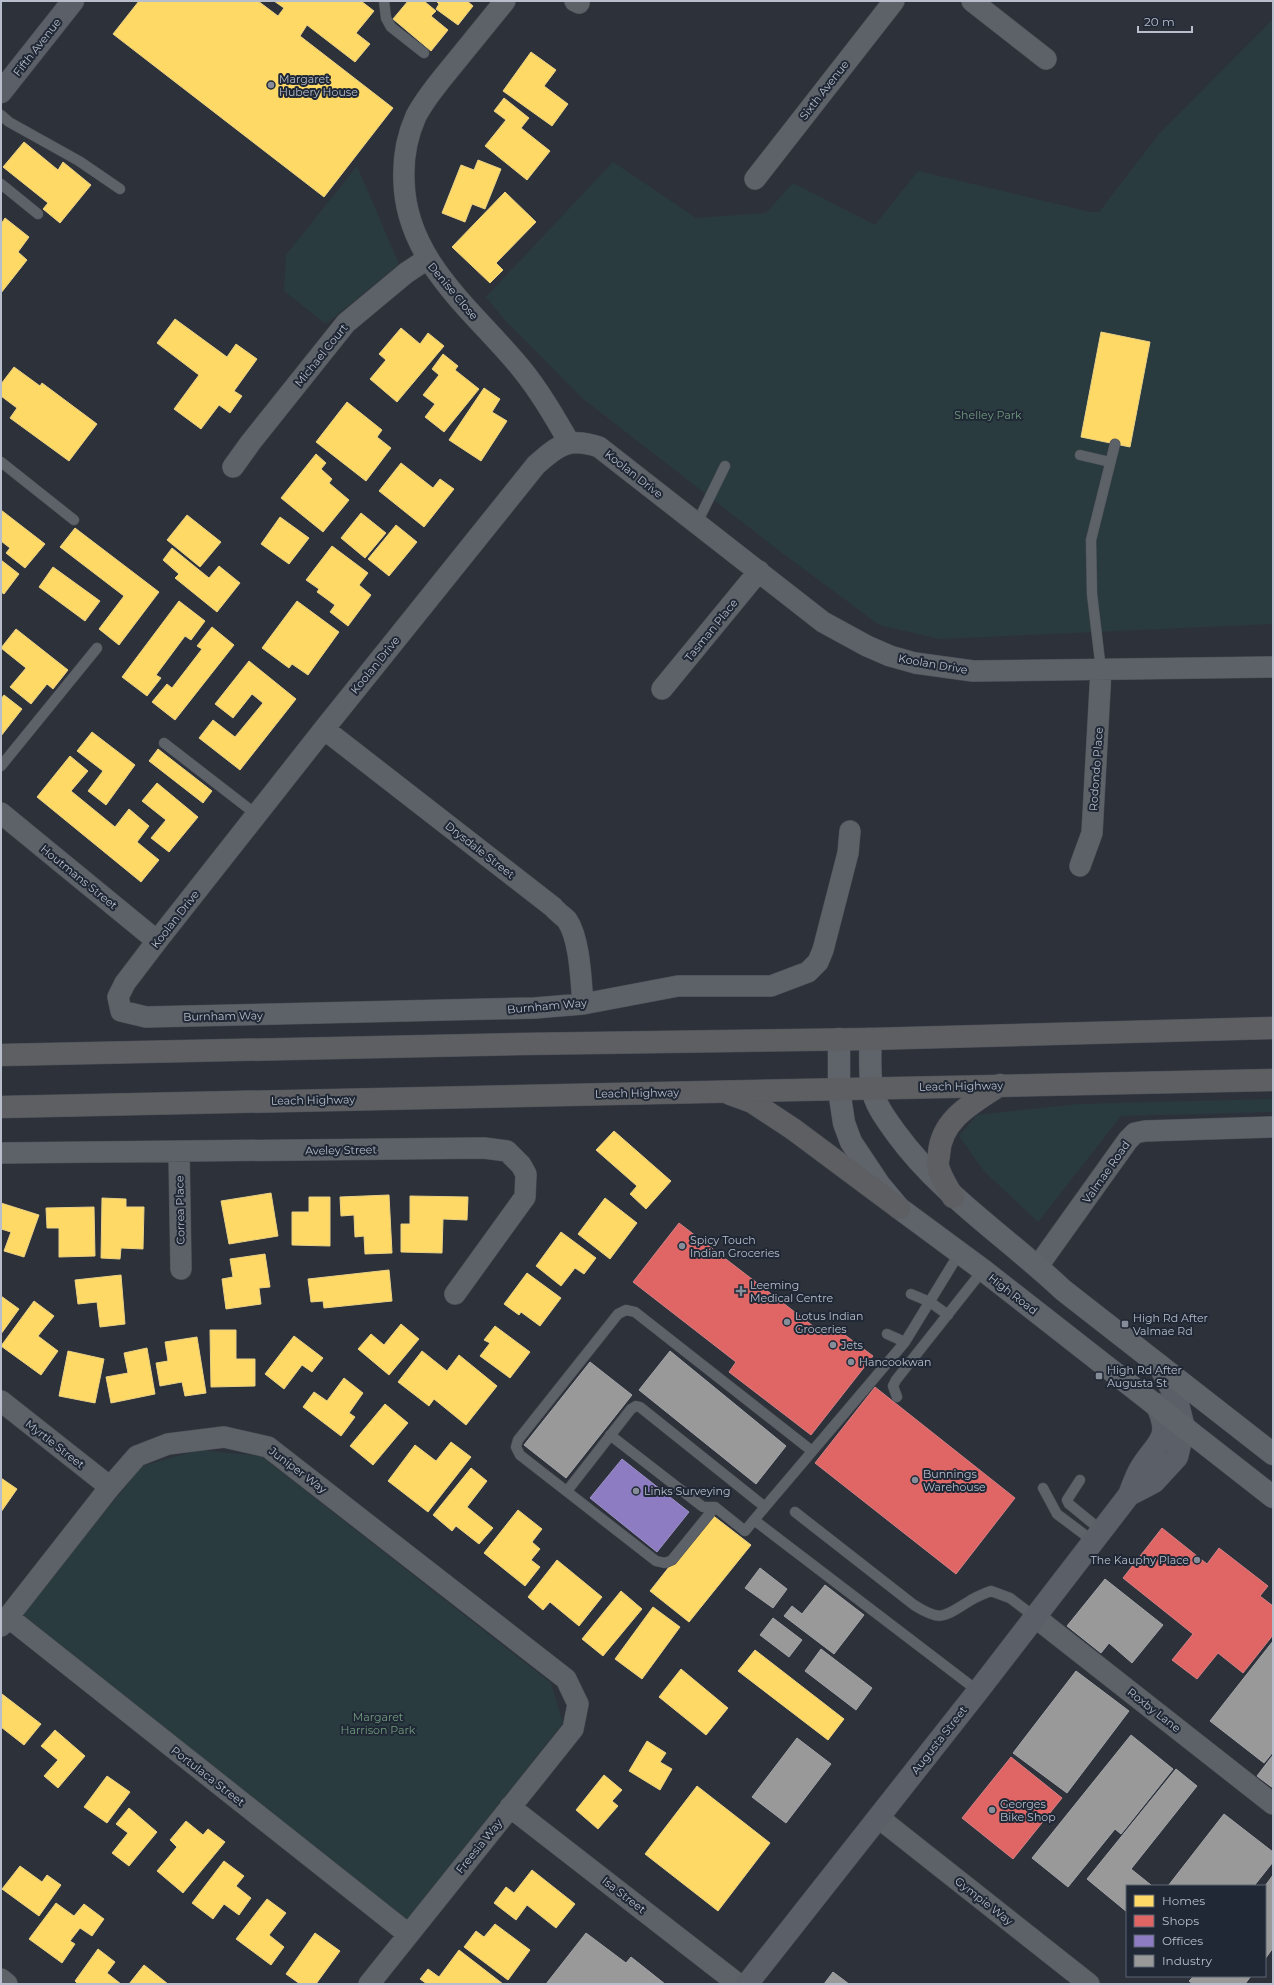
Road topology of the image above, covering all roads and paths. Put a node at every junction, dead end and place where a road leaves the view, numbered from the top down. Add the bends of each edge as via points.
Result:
1 (73, 1) edge
2 (384, 1) edge
3 (505, 1) edge
4 (894, 1) edge
5 (972, 1) edge
6 (424, 53) dead end
7 (1046, 59) dead end
8 (1, 92) edge
9 (1, 115) edge
10 (755, 178) dead end
11 (1, 184) edge
12 (120, 189) dead end
13 (38, 214) dead end
14 (427, 259) junction
15 (570, 442) junction
16 (1115, 444) dead end
17 (1080, 455) dead end
18 (1, 462) edge
19 (1110, 462) junction
20 (725, 466) dead end
21 (233, 467) dead end
22 (74, 520) dead end
23 (697, 523) junction
24 (759, 571) junction
25 (97, 648) dead end
26 (1273, 667) edge
27 (1101, 670) junction
28 (662, 689) dead end
29 (324, 729) junction
30 (164, 743) dead end
31 (1, 766) edge
32 (1, 813) edge
33 (257, 815) junction
34 (850, 831) dead end
35 (1080, 866) dead end
36 (157, 941) junction
37 (583, 1004) junction
38 (133, 1016) joint
39 (1273, 1028) edge
40 (839, 1039) junction
41 (870, 1039) junction
42 (1, 1055) edge
43 (1273, 1080) edge
44 (1000, 1086) junction
45 (872, 1088) junction
46 (839, 1090) junction
47 (724, 1091) junction
48 (1, 1106) edge
49 (1273, 1127) edge
50 (179, 1152) junction
51 (1, 1153) edge
52 (953, 1197) junction
53 (899, 1208) junction
54 (960, 1252) junction
55 (1038, 1266) junction
56 (181, 1268) dead end
57 (984, 1270) junction
58 (455, 1294) dead end
59 (911, 1294) dead end
60 (930, 1302) junction
61 (948, 1315) junction
62 (887, 1334) dead end
63 (905, 1342) junction
64 (1159, 1365) junction
65 (897, 1397) dead end
66 (1, 1401) edge
67 (1156, 1404) junction
68 (1184, 1428) junction
69 (610, 1435) junction
70 (812, 1451) junction
71 (1217, 1453) junction
72 (1273, 1454) edge
73 (1177, 1457) junction
74 (1080, 1480) dead end
75 (110, 1487) junction
76 (1043, 1488) dead end
77 (567, 1491) junction
78 (1129, 1495) junction
79 (1273, 1497) edge
80 (715, 1507) junction
81 (766, 1507) junction
82 (795, 1512) dead end
83 (754, 1520) junction
84 (1098, 1536) junction
85 (1035, 1617) junction
86 (5, 1622) edge
87 (978, 1691) junction
88 (578, 1704) joint
89 (1273, 1804) edge
90 (510, 1807) junction
91 (879, 1818) junction
92 (408, 1934) junction
93 (1, 1979) edge
94 (7, 1984) edge
95 (370, 1984) edge
96 (738, 1984) edge
97 (747, 1984) edge
98 (1089, 1984) edge

1 - 8 street, Fifth Avenue
2 - 6 lane via 386,18 391,27
3 - 14 street, Denise Close via 428,97 416,117 408,141 403,167 406,211
4 - 10 street, Sixth Avenue
5 - 7 street
9 - 12 lane via 79,161
11 - 13 lane
14 - 15 street, Denise Close via 542,395
14 - 21 street, Michael Court via 406,272 346,324
15 - 23 street, Koolan Drive via 583,442 599,447
15 - 29 street, Koolan Drive via 553,449 536,465
16 - 19 lane
17 - 19 lane
18 - 22 lane
19 - 27 lane via 1087,547
20 - 23 lane
23 - 24 street, Koolan Drive
24 - 27 street, Koolan Drive via 823,622 890,656 915,663 973,671
24 - 28 street, Tasman Place
25 - 31 lane
26 - 27 street, Koolan Drive
27 - 35 street, Rodondo Place via 1092,833
29 - 33 street, Koolan Drive
29 - 37 street, Drysdale Street via 566,920 572,930 579,960
30 - 33 lane
32 - 36 street, Houtmans Street
33 - 36 street, Koolan Drive
34 - 37 street, Burnham Way via 848,853 823,950 818,962 808,972 771,986 678,986
36 - 38 street, Koolan Drive via 125,983 118,997 121,1011
37 - 38 street, Burnham Way via 535,1008
39 - 41 highway
40 - 41 highway
40 - 42 highway
40 - 46 main road, High Road
41 - 45 main road
43 - 44 highway, Leach Highway
44 - 45 highway, Leach Highway
44 - 52 highway via 963,1110 944,1132 938,1166
45 - 46 highway, Leach Highway
45 - 52 main road via 882,1115 911,1153
46 - 47 highway, Leach Highway
46 - 53 main road, High Road via 844,1123 851,1142 879,1184
47 - 48 highway, Leach Highway
47 - 53 highway via 752,1102 793,1129
49 - 55 street, Valmae Road via 1135,1133
50 - 51 street, Aveley Street
50 - 56 street, Correa Place
50 - 58 street, Aveley Street via 484,1148 506,1151 521,1165 526,1174 525,1197
52 - 55 main road
53 - 54 main road, High Road
54 - 57 main road, High Road
54 - 60 lane
55 - 64 main road via 1063,1290
57 - 61 lane
57 - 67 main road, High Road
59 - 60 lane
60 - 61 lane
60 - 63 lane
61 - 65 lane via 896,1380 894,1386
62 - 63 lane
63 - 70 lane
64 - 68 street, Augusta Street via 1177,1400
64 - 72 main road
66 - 75 street, Myrtle Street
67 - 68 main road, High Road
67 - 78 street, Augusta Street via 1163,1418 1165,1430 1160,1443 1139,1471
68 - 71 main road, High Road
68 - 73 street, Augusta Street
69 - 77 lane
69 - 80 lane via 703,1507
69 - 81 lane via 636,1406
70 - 77 lane via 635,1312 626,1310 618,1314 518,1440 516,1447 520,1455
70 - 81 lane
71 - 73 street via 1195,1451
71 - 79 main road, High Road
73 - 78 street, Augusta Street via 1154,1482
74 - 84 lane via 1069,1496 1068,1504
75 - 86 street, Juniper Way
75 - 88 street, Juniper Way via 137,1456 168,1444 224,1437 268,1447 566,1679
76 - 84 lane via 1057,1514
77 - 80 lane via 656,1561 665,1563 672,1560
78 - 84 street, Augusta Street
80 - 83 lane via 745,1531
81 - 83 lane
82 - 85 lane via 929,1615 945,1616 970,1600 991,1591 1010,1598
83 - 87 lane
84 - 85 street, Augusta Street
85 - 87 street, Augusta Street
85 - 89 street, Roxby Lane
86 - 92 street, Portulaca Street
87 - 91 street, Augusta Street
88 - 90 street, Freesia Way via 573,1729
90 - 92 street, Freesia Way
90 - 96 street, Isa Street
91 - 97 street, Augusta Street
91 - 98 street, Gympie Way
92 - 95 street, Freesia Way
93 - 94 street

